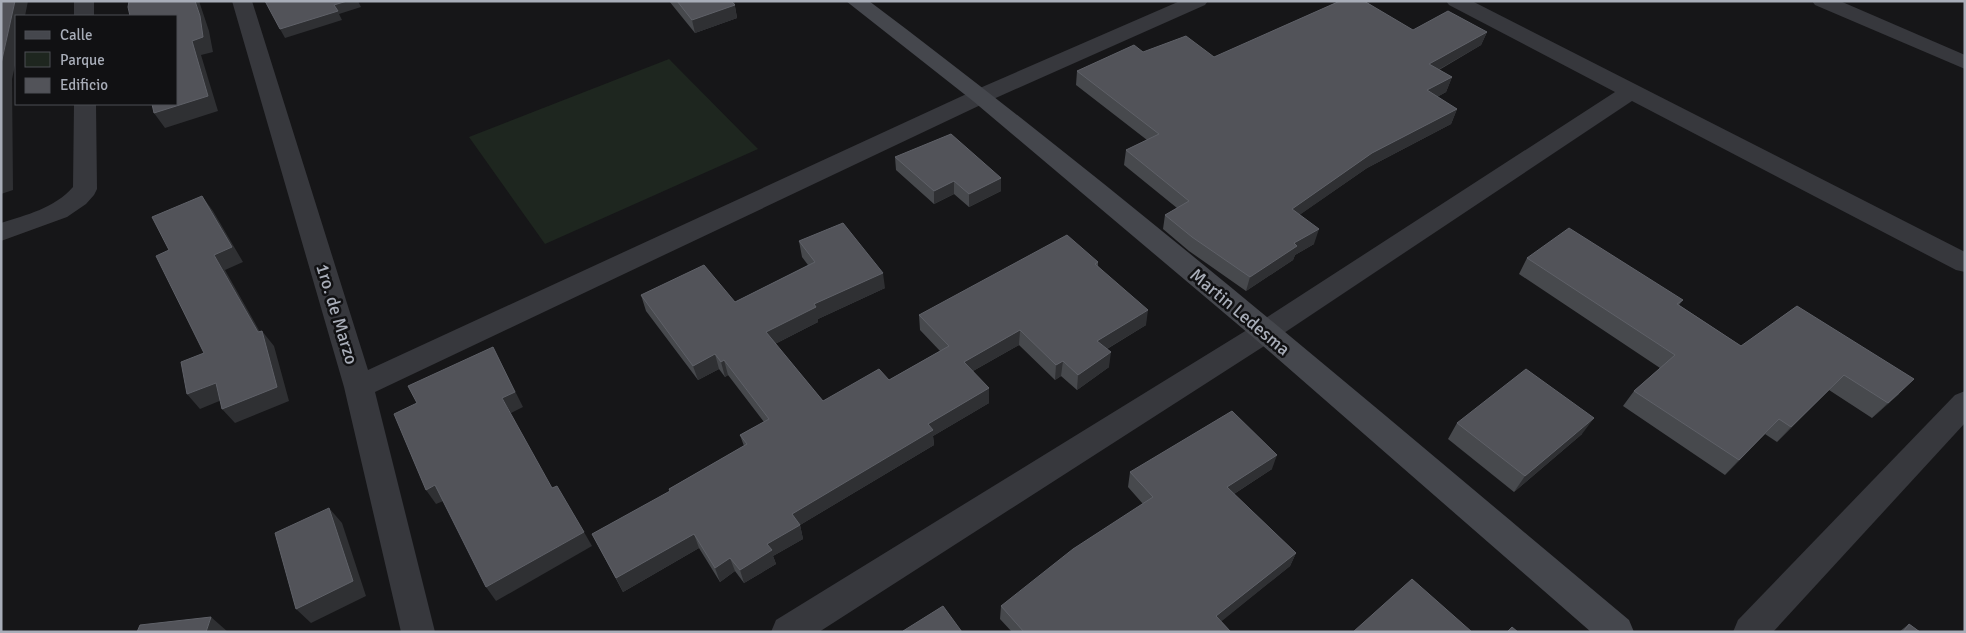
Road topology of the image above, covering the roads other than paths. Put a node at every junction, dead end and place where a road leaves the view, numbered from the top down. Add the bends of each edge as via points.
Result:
1 (84, 1) edge
2 (242, 1) edge
3 (856, 1) edge
4 (1198, 1) edge
5 (1456, 1) edge
6 (1822, 1) edge
7 (84, 15) edge
8 (1965, 63) edge
9 (1630, 91) junction
10 (980, 96) junction
11 (85, 105) edge
12 (1, 232) edge
13 (1965, 263) edge
14 (1265, 332) junction
15 (359, 387) junction
16 (1965, 403) edge
17 (418, 632) edge
18 (788, 632) edge
19 (1617, 632) edge
20 (1750, 632) edge

1 - 7 street
2 - 15 street, 1ro. de Marzo
3 - 10 street, Martin Ledesma
4 - 10 street
5 - 9 street
6 - 8 street
9 - 13 street
9 - 14 street
10 - 14 street, Martin Ledesma
10 - 15 street
11 - 12 street via 85,189 79,199 63,209
14 - 18 street
14 - 19 street, Martin Ledesma
15 - 17 street, 1ro. de Marzo
16 - 20 street

